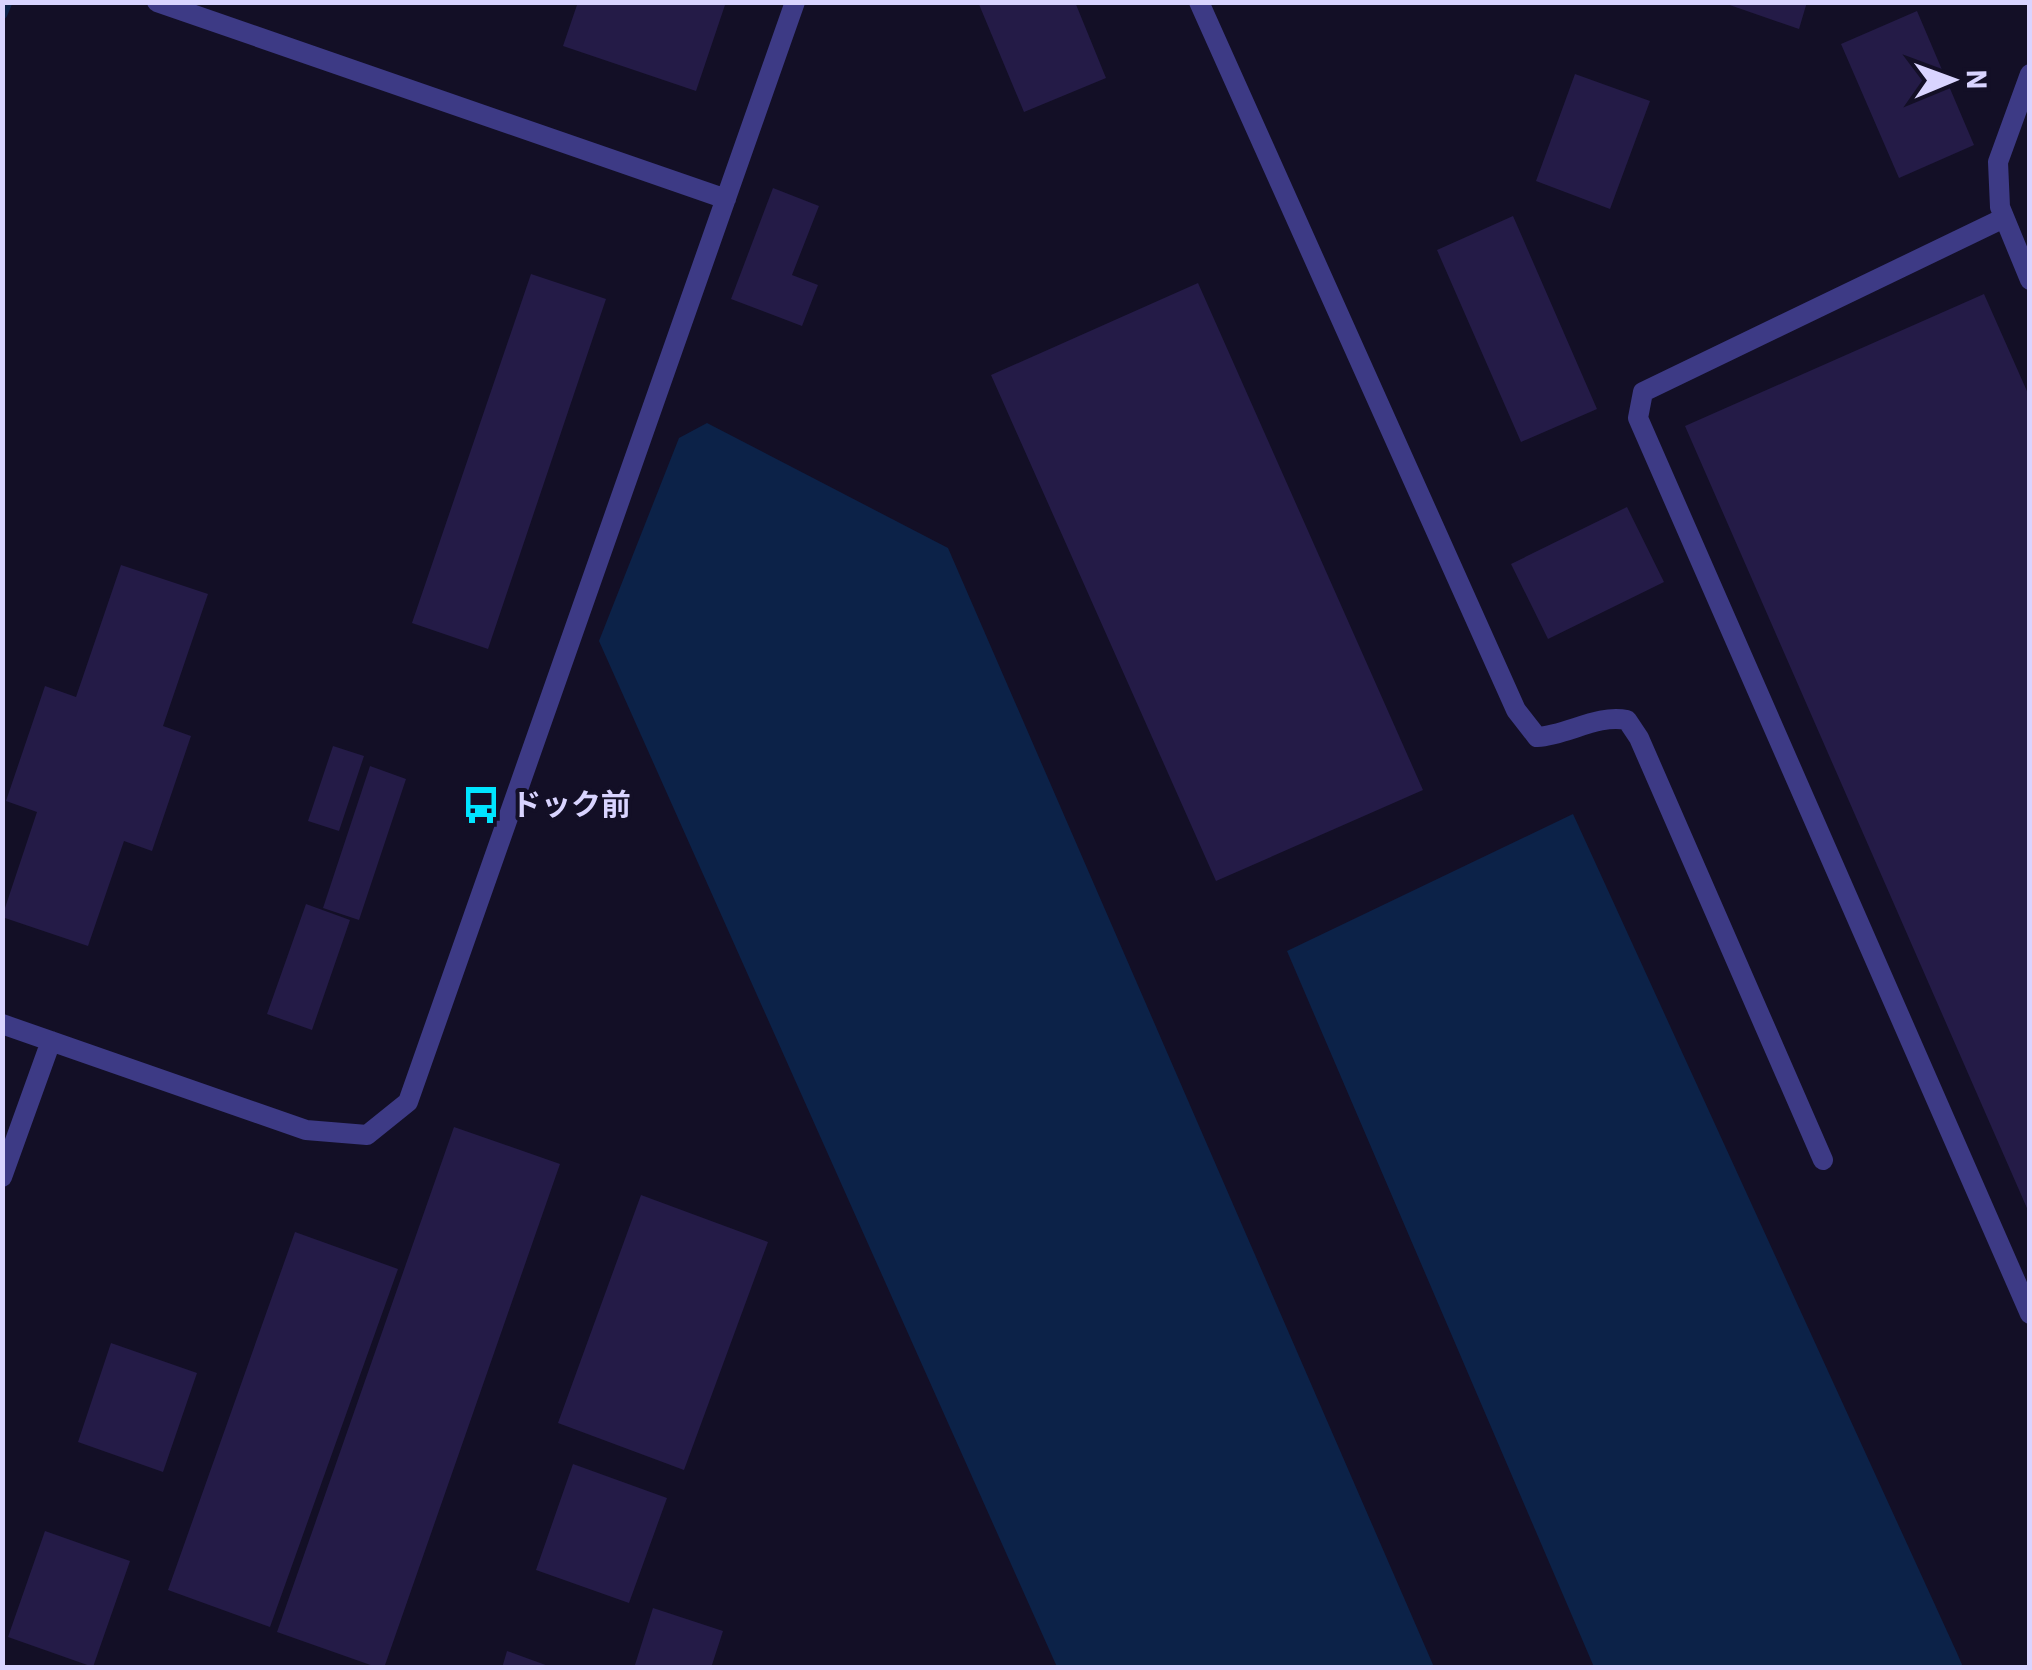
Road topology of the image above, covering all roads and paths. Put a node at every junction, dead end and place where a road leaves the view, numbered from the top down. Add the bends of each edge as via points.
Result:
1 (157, 2) edge
2 (795, 2) edge
3 (1199, 2) edge
4 (2030, 74) edge
5 (726, 199) junction
6 (2004, 218) junction
7 (2030, 280) edge
8 (2, 1024) edge
9 (50, 1041) junction
10 (1823, 1160) dead end
11 (2, 1176) edge
12 (2030, 1314) edge

1 - 5 lane
2 - 5 lane
3 - 10 lane via 1516,710 1537,737 1611,716 1627,720
4 - 6 lane via 1998,162
5 - 9 lane via 408,1102 367,1135 306,1130
6 - 7 lane
6 - 12 lane via 1643,392 1638,418
8 - 9 lane
9 - 11 lane

